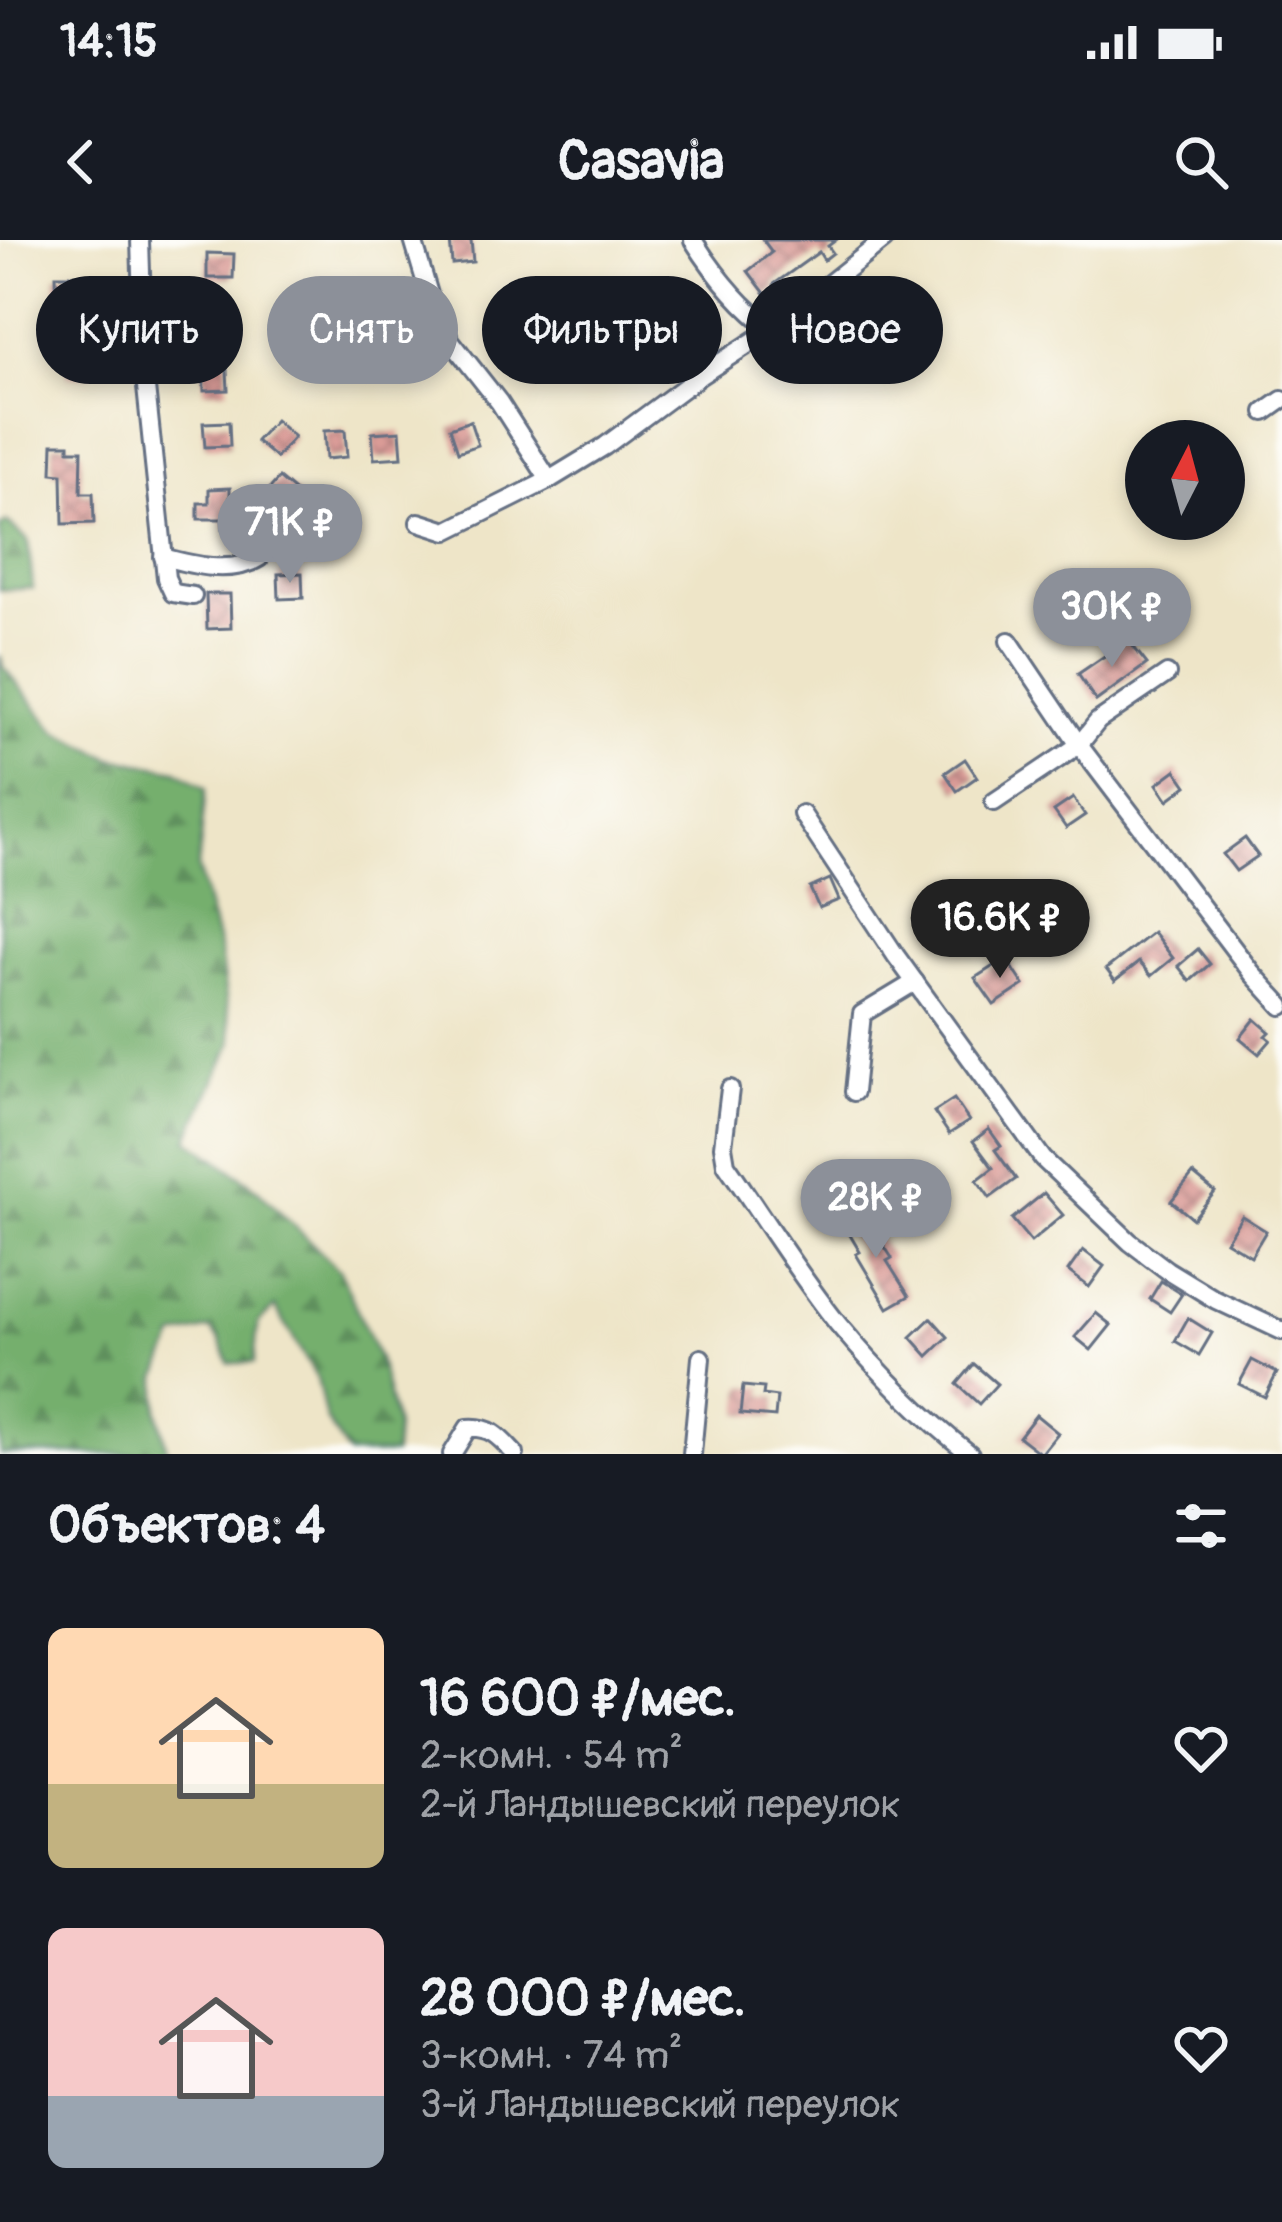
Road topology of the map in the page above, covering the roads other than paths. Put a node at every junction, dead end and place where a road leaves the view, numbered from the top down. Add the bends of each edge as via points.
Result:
1 (140, 240) edge
2 (413, 240) edge
3 (693, 240) edge
4 (884, 240) edge
5 (838, 276) edge
6 (746, 308) edge
7 (746, 345) edge
8 (1282, 400) edge
9 (1265, 412) dead end
10 (549, 480) junction
11 (418, 522) dead end
12 (258, 540) dead end
13 (163, 556) junction
14 (193, 596) dead end
15 (1009, 641) dead end
16 (1167, 674) dead end
17 (1079, 745) junction
18 (994, 802) dead end
19 (802, 814) dead end
20 (915, 982) junction
21 (1282, 1006) edge
22 (730, 1089) dead end
23 (854, 1092) dead end
24 (1282, 1331) edge
25 (701, 1358) dead end
26 (452, 1454) edge
27 (515, 1454) edge
28 (692, 1454) edge
29 (970, 1454) edge

1 - 13 street
2 - 10 street via 434,311
3 - 6 street
4 - 5 street
7 - 10 street
8 - 9 street
10 - 11 street via 447,531
12 - 13 street via 259,558 238,566 198,567
13 - 14 street via 173,592
15 - 17 street
16 - 17 street via 1098,721
17 - 18 street
17 - 21 street
19 - 20 street
20 - 23 street via 862,1014
20 - 24 street via 1043,1159 1097,1212 1167,1270
22 - 29 street via 726,1164 837,1322
25 - 28 street
26 - 27 street via 467,1428 481,1426

